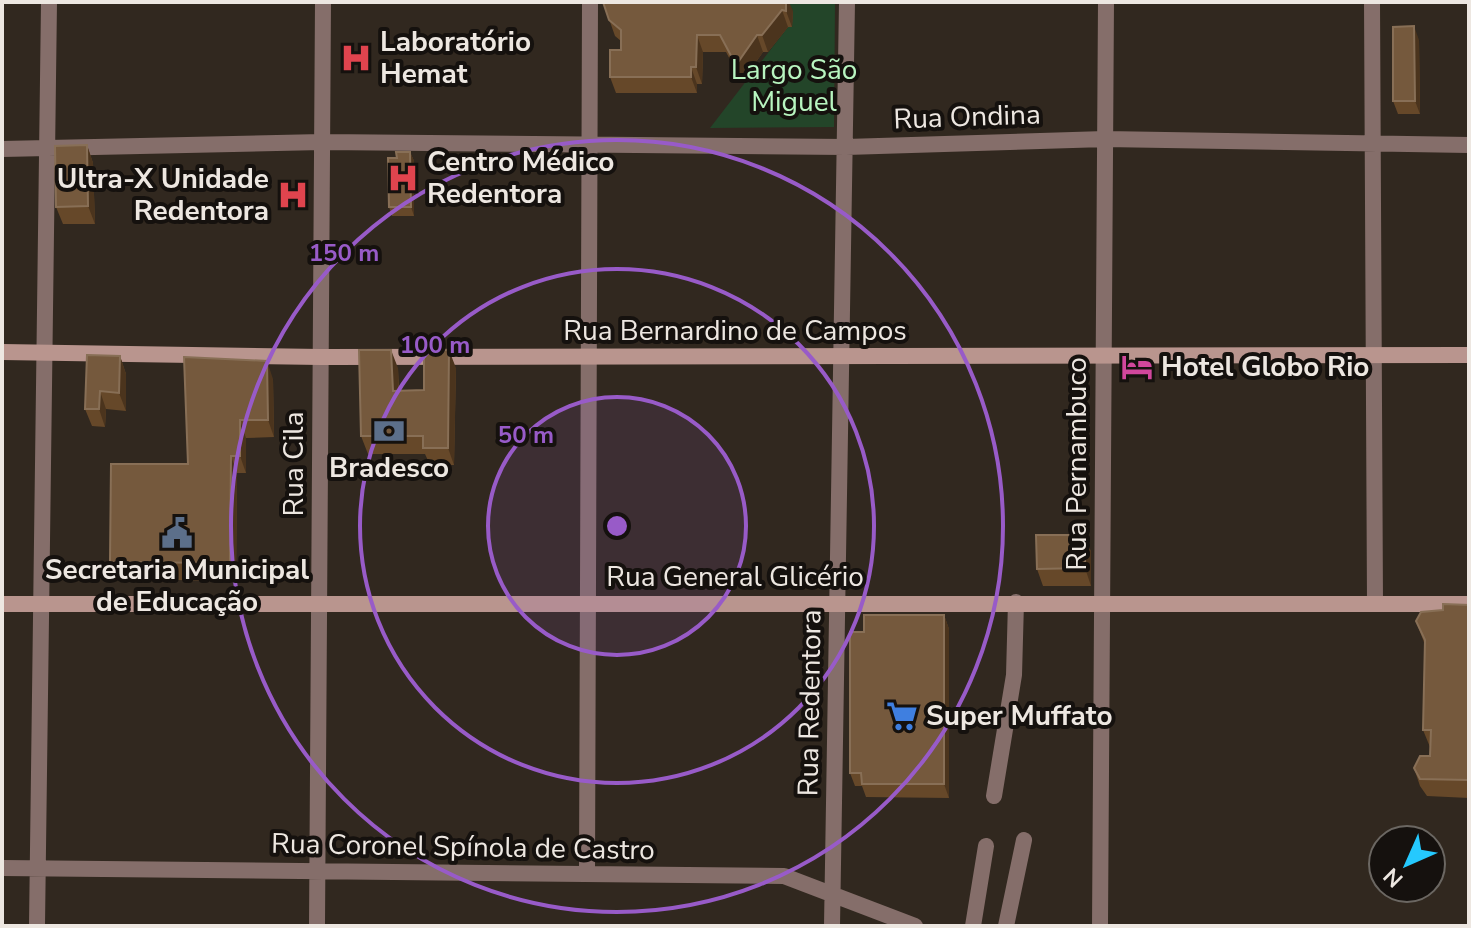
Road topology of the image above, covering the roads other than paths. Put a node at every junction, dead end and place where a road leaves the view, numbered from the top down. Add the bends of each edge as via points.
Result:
1 (49, 2) edge
2 (323, 2) edge
3 (590, 2) edge
4 (847, 2) edge
5 (1106, 2) edge
6 (1372, 2) edge
7 (1105, 139) junction
8 (322, 142) junction
9 (1374, 144) junction
10 (590, 145) junction
11 (1469, 145) edge
12 (846, 147) junction
13 (2, 149) edge
14 (48, 149) junction
15 (2, 352) edge
16 (46, 353) junction
17 (1375, 353) junction
18 (1104, 354) junction
19 (1469, 355) edge
20 (321, 357) junction
21 (589, 357) junction
22 (841, 357) junction
23 (839, 602) junction
24 (1016, 602) junction
25 (1102, 602) junction
26 (1375, 603) junction
27 (2, 604) edge
28 (44, 604) junction
29 (319, 604) junction
30 (588, 604) junction
31 (1469, 604) edge
32 (994, 796) dead end
33 (1024, 840) dead end
34 (986, 846) dead end
35 (2, 868) edge
36 (37, 868) junction
37 (316, 872) junction
38 (587, 874) junction
39 (832, 892) junction
40 (37, 926) edge
41 (317, 926) edge
42 (832, 926) edge
43 (915, 926) edge
44 (973, 926) edge
45 (1006, 926) edge
46 (1100, 926) edge

1 - 14 street
2 - 8 street, Rua Cila
3 - 10 street
4 - 12 street, Rua Redentora
5 - 7 street, Rua Pernambuco
6 - 9 street
7 - 9 street, Rua Ondina
7 - 12 street, Rua Ondina
7 - 18 street, Rua Pernambuco
8 - 10 street, Rua Ondina
8 - 14 street, Rua Ondina
8 - 20 street, Rua Cila
9 - 11 street, Rua Ondina
9 - 17 street
10 - 12 street, Rua Ondina
10 - 21 street
12 - 22 street, Rua Redentora
13 - 14 street, Rua Ondina
14 - 16 street
15 - 16 street, Rua Bernardino de Campos
16 - 20 street, Rua Bernardino de Campos
16 - 28 street
17 - 18 street, Rua Bernardino de Campos
17 - 19 street, Rua Bernardino de Campos
17 - 26 street
18 - 22 street, Rua Bernardino de Campos
18 - 25 street, Rua Pernambuco
20 - 21 street, Rua Bernardino de Campos
20 - 29 street, Rua Cila
21 - 22 street, Rua Bernardino de Campos
21 - 30 street
22 - 23 street, Rua Redentora
23 - 24 street, Rua General Glicério
23 - 30 street, Rua General Glicério
23 - 39 street, Rua Redentora
24 - 25 street, Rua General Glicério
24 - 32 street via 1014,675
25 - 26 street, Rua General Glicério
25 - 46 street, Rua Pernambuco
26 - 31 street, Rua General Glicério
27 - 28 street, Rua General Glicério
28 - 29 street, Rua General Glicério
28 - 36 street
29 - 30 street, Rua General Glicério
29 - 37 street, Rua Cila
30 - 38 street
33 - 45 street
34 - 44 street
35 - 36 street, Rua Coronel Spínola de Castro
36 - 37 street, Rua Coronel Spínola de Castro
36 - 40 street
37 - 38 street, Rua Coronel Spínola de Castro
37 - 41 street, Rua Cila
38 - 39 street, Rua Coronel Spínola de Castro via 784,876
39 - 42 street, Rua Redentora
39 - 43 street, Rua Coronel Spínola de Castro

